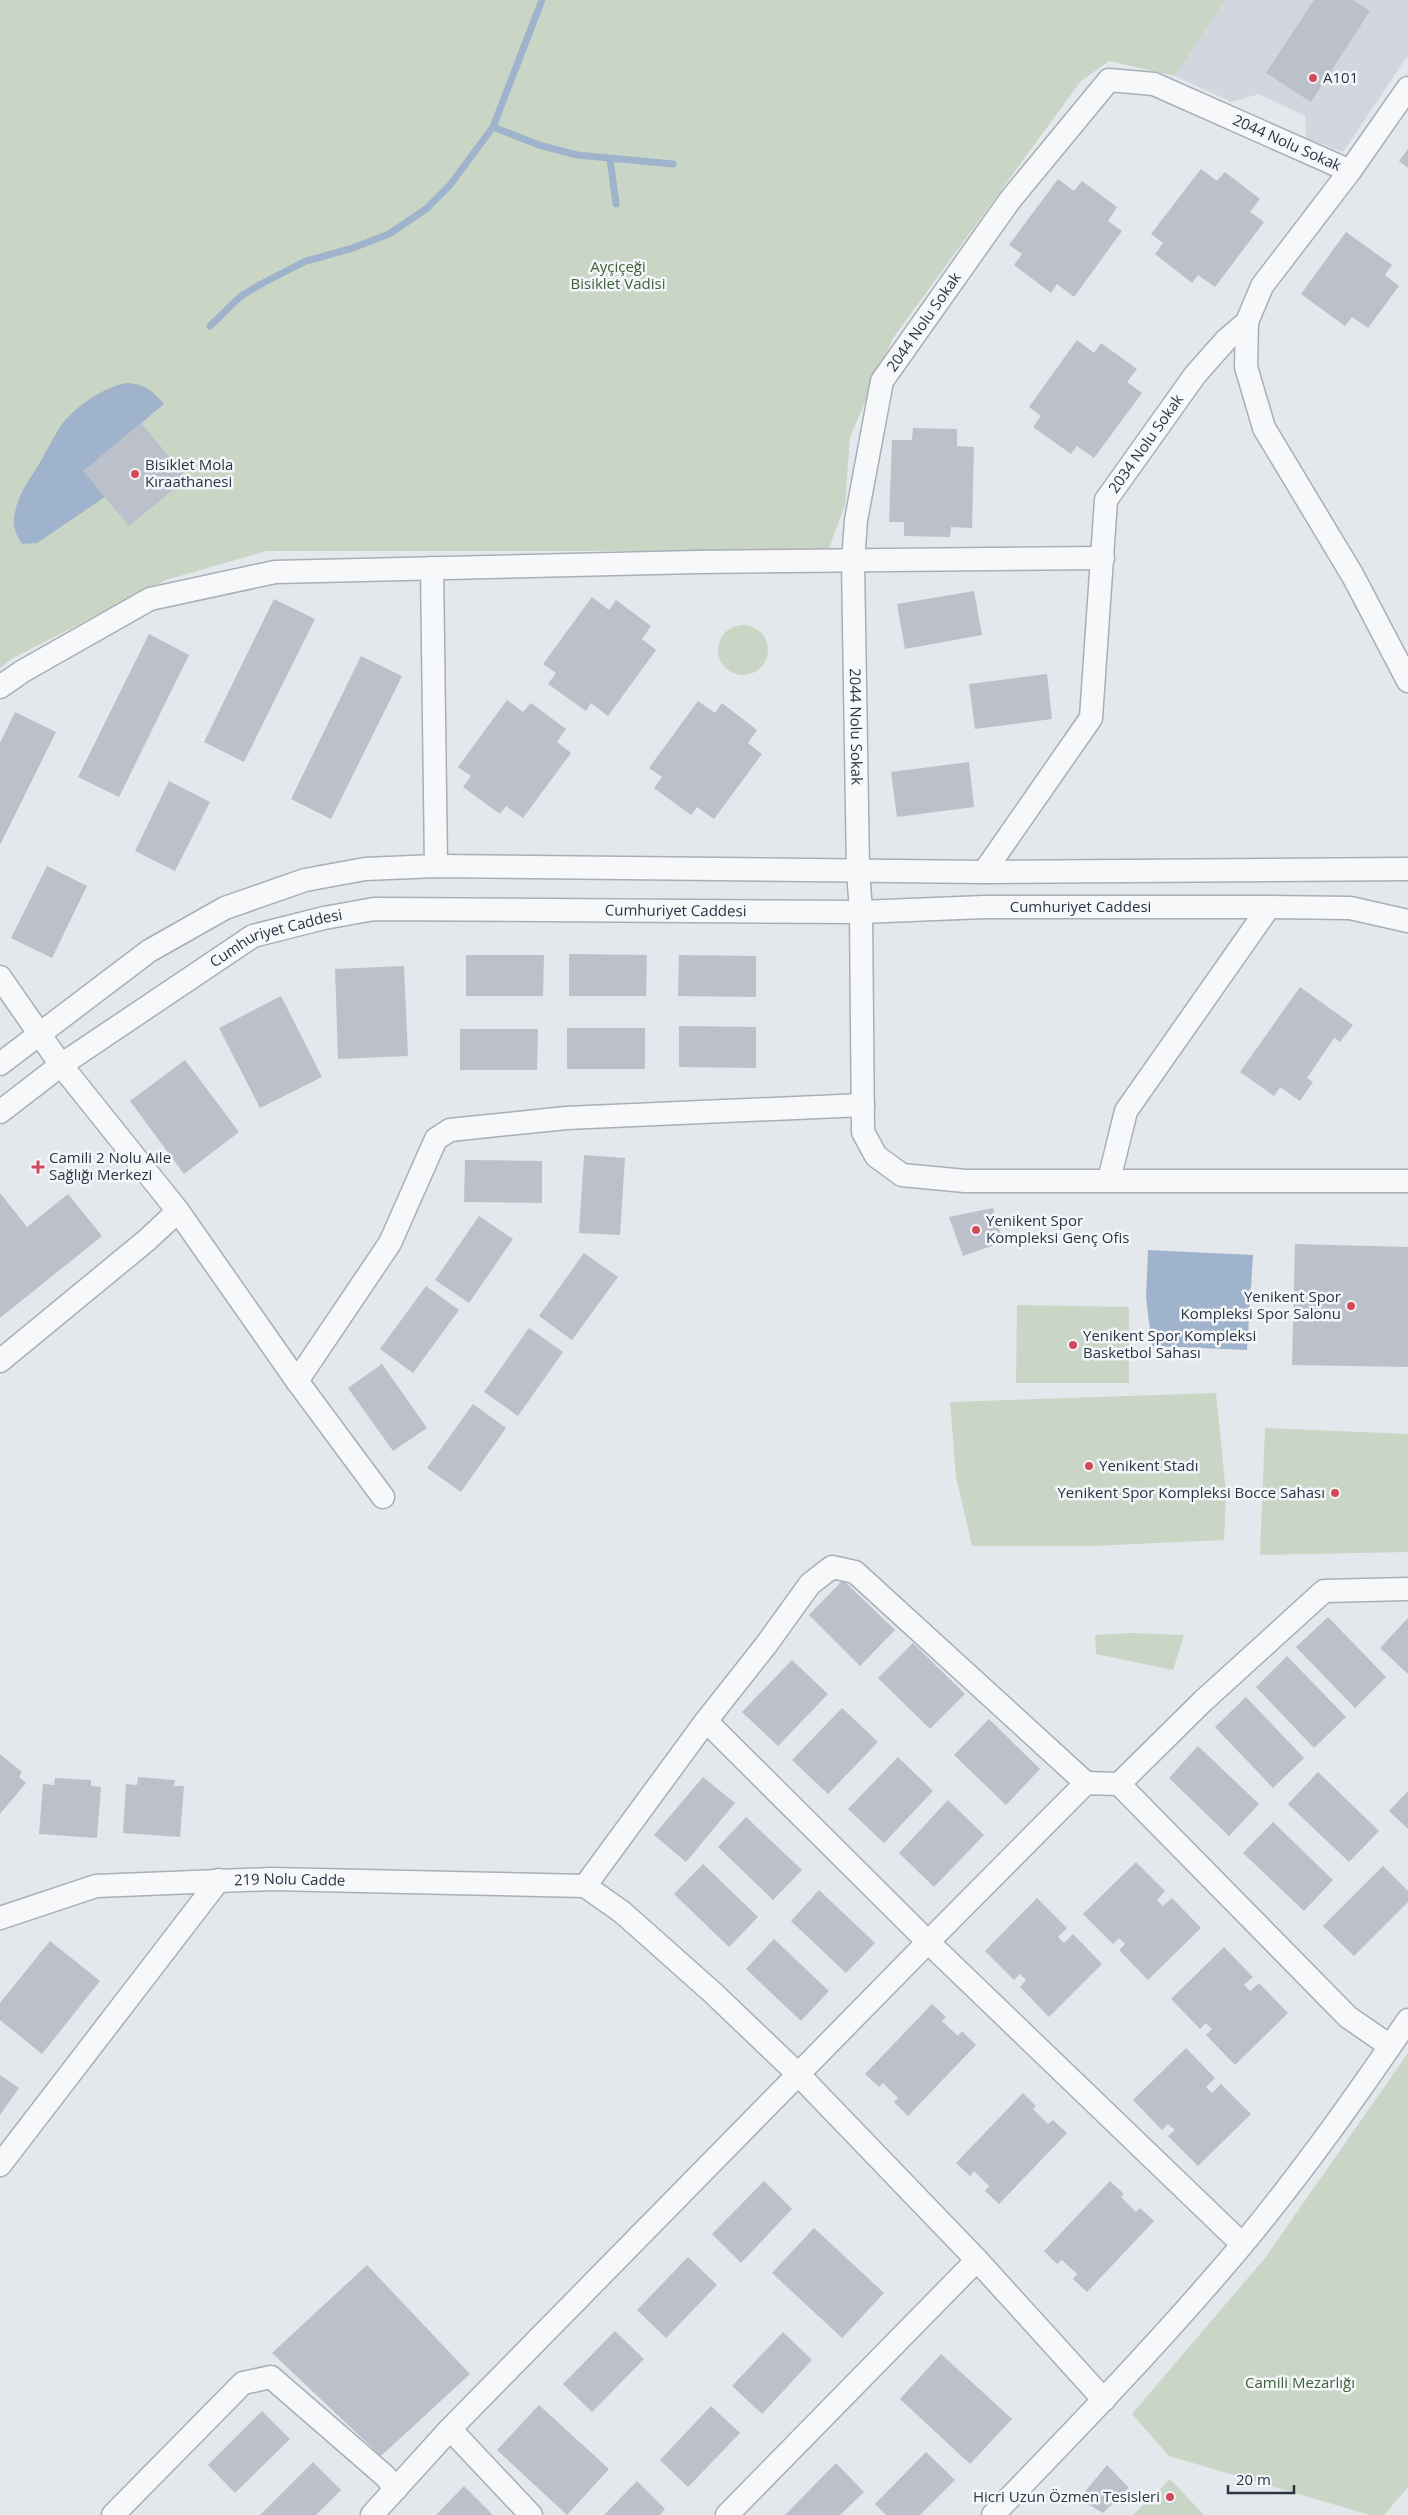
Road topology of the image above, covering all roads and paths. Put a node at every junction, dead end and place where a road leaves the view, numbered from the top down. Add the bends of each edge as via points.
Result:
1 (1408, 88) edge
2 (1350, 171) junction
3 (1247, 322) junction
4 (1103, 558) junction
5 (853, 562) junction
6 (432, 568) junction
7 (1408, 681) edge
8 (0, 687) edge
9 (436, 866) junction
10 (858, 870) junction
11 (1408, 870) edge
12 (984, 872) junction
13 (1269, 907) junction
14 (861, 912) junction
15 (1408, 921) edge
16 (0, 977) edge
17 (39, 1034) junction
18 (0, 1064) edge
19 (61, 1065) junction
20 (863, 1104) junction
21 (0, 1112) edge
22 (1109, 1180) junction
23 (1408, 1181) edge
24 (178, 1211) junction
25 (0, 1361) edge
26 (297, 1381) junction
27 (383, 1497) dead end
28 (1408, 1590) edge
29 (706, 1721) junction
30 (1086, 1783) junction
31 (1119, 1784) junction
32 (219, 1880) junction
33 (585, 1886) junction
34 (0, 1918) edge
35 (928, 1942) junction
36 (1408, 2020) edge
37 (1390, 2046) junction
38 (799, 2074) junction
39 (0, 2165) edge
40 (1242, 2244) junction
41 (977, 2260) junction
42 (1104, 2400) junction
43 (450, 2429) junction
44 (396, 2489) junction
45 (113, 2515) edge
46 (372, 2515) edge
47 (531, 2515) edge
48 (727, 2515) edge
49 (993, 2515) edge

1 - 2 street, 2034 Nolu Sokak
2 - 3 street, 2034 Nolu Sokak via 1262,286
2 - 5 street, 2044 Nolu Sokak via 1154,84 1109,80 1010,200 882,381 856,520
3 - 4 street, 2034 Nolu Sokak via 1195,375 1106,500
3 - 7 street via 1246,368 1264,428 1353,576
4 - 5 street
4 - 12 street, 2034 Nolu Sokak via 1091,718
5 - 6 street
5 - 10 street, 2044 Nolu Sokak
6 - 8 street via 275,572 150,599
6 - 9 street
9 - 10 street
9 - 17 street via 364,869 305,880 225,908 149,951
10 - 12 street
10 - 14 street, 2044 Nolu Sokak
11 - 12 street
13 - 14 street, Cumhuriyet Caddesi via 994,907
13 - 15 street, Cumhuriyet Caddesi via 1350,908
13 - 22 street via 1126,1111
14 - 19 street, Cumhuriyet Caddesi via 440,908 374,909 324,918 253,936
14 - 20 street, 2044 Nolu Sokak
16 - 17 street
17 - 18 street
17 - 19 street
19 - 21 street, Cumhuriyet Caddesi
19 - 24 street
20 - 22 street, 2044 Nolu Sokak via 863,1132 876,1156 902,1175 965,1181
20 - 26 street via 566,1118 450,1130 436,1139 390,1242
22 - 23 street, 2044 Nolu Sokak
24 - 25 street
24 - 26 street
26 - 27 street
28 - 31 street via 1324,1592 1203,1701
29 - 30 street via 810,1584 832,1567 855,1572
29 - 33 street
29 - 35 street
30 - 31 street
30 - 35 street
31 - 37 street via 1348,2017
32 - 33 street, 219 Nolu Cadde
32 - 34 street, 219 Nolu Cadde via 96,1886
32 - 39 street
33 - 38 street via 622,1912
35 - 38 street
35 - 40 street
36 - 37 street
37 - 40 street
38 - 41 street
38 - 43 street
40 - 42 street
41 - 42 street
41 - 48 street
42 - 49 street
43 - 44 street
43 - 47 street
44 - 45 street via 271,2377 244,2383
44 - 46 street

